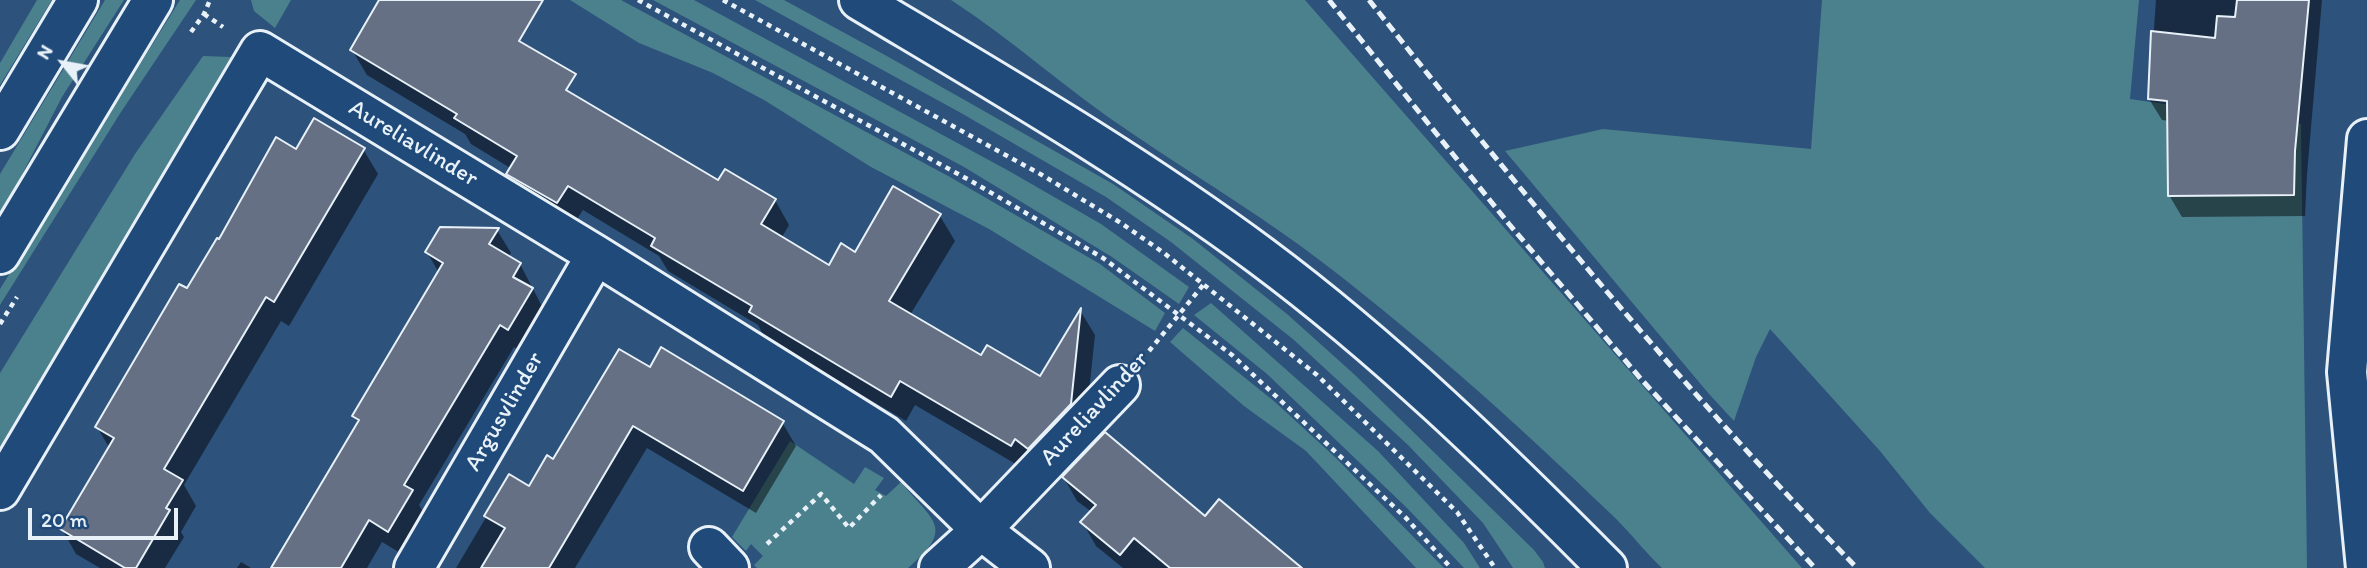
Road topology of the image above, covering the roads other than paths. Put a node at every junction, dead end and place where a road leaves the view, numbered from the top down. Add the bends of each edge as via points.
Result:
1 (78, 0) edge
2 (153, 0) edge
3 (859, 0) edge
4 (0, 130) edge
5 (2367, 139) edge
6 (0, 254) edge
7 (596, 255) junction
8 (2357, 373) edge
9 (1120, 385) road end
10 (0, 490) edge
11 (981, 530) junction
12 (414, 568) edge
13 (939, 568) edge
14 (1030, 568) edge
15 (1607, 568) edge
16 (2365, 568) edge

1 - 4 street
2 - 6 street
3 - 15 street via 1107,149 1262,257 1418,384
5 - 8 street
7 - 10 street, Aureliavlinder via 260,51
7 - 11 street, Aureliavlinder via 884,435
7 - 12 street, Argusvlinder
8 - 16 street
9 - 11 street, Aureliavlinder
11 - 13 street, Aureliavlinder
11 - 14 street, Aureliavlinder

